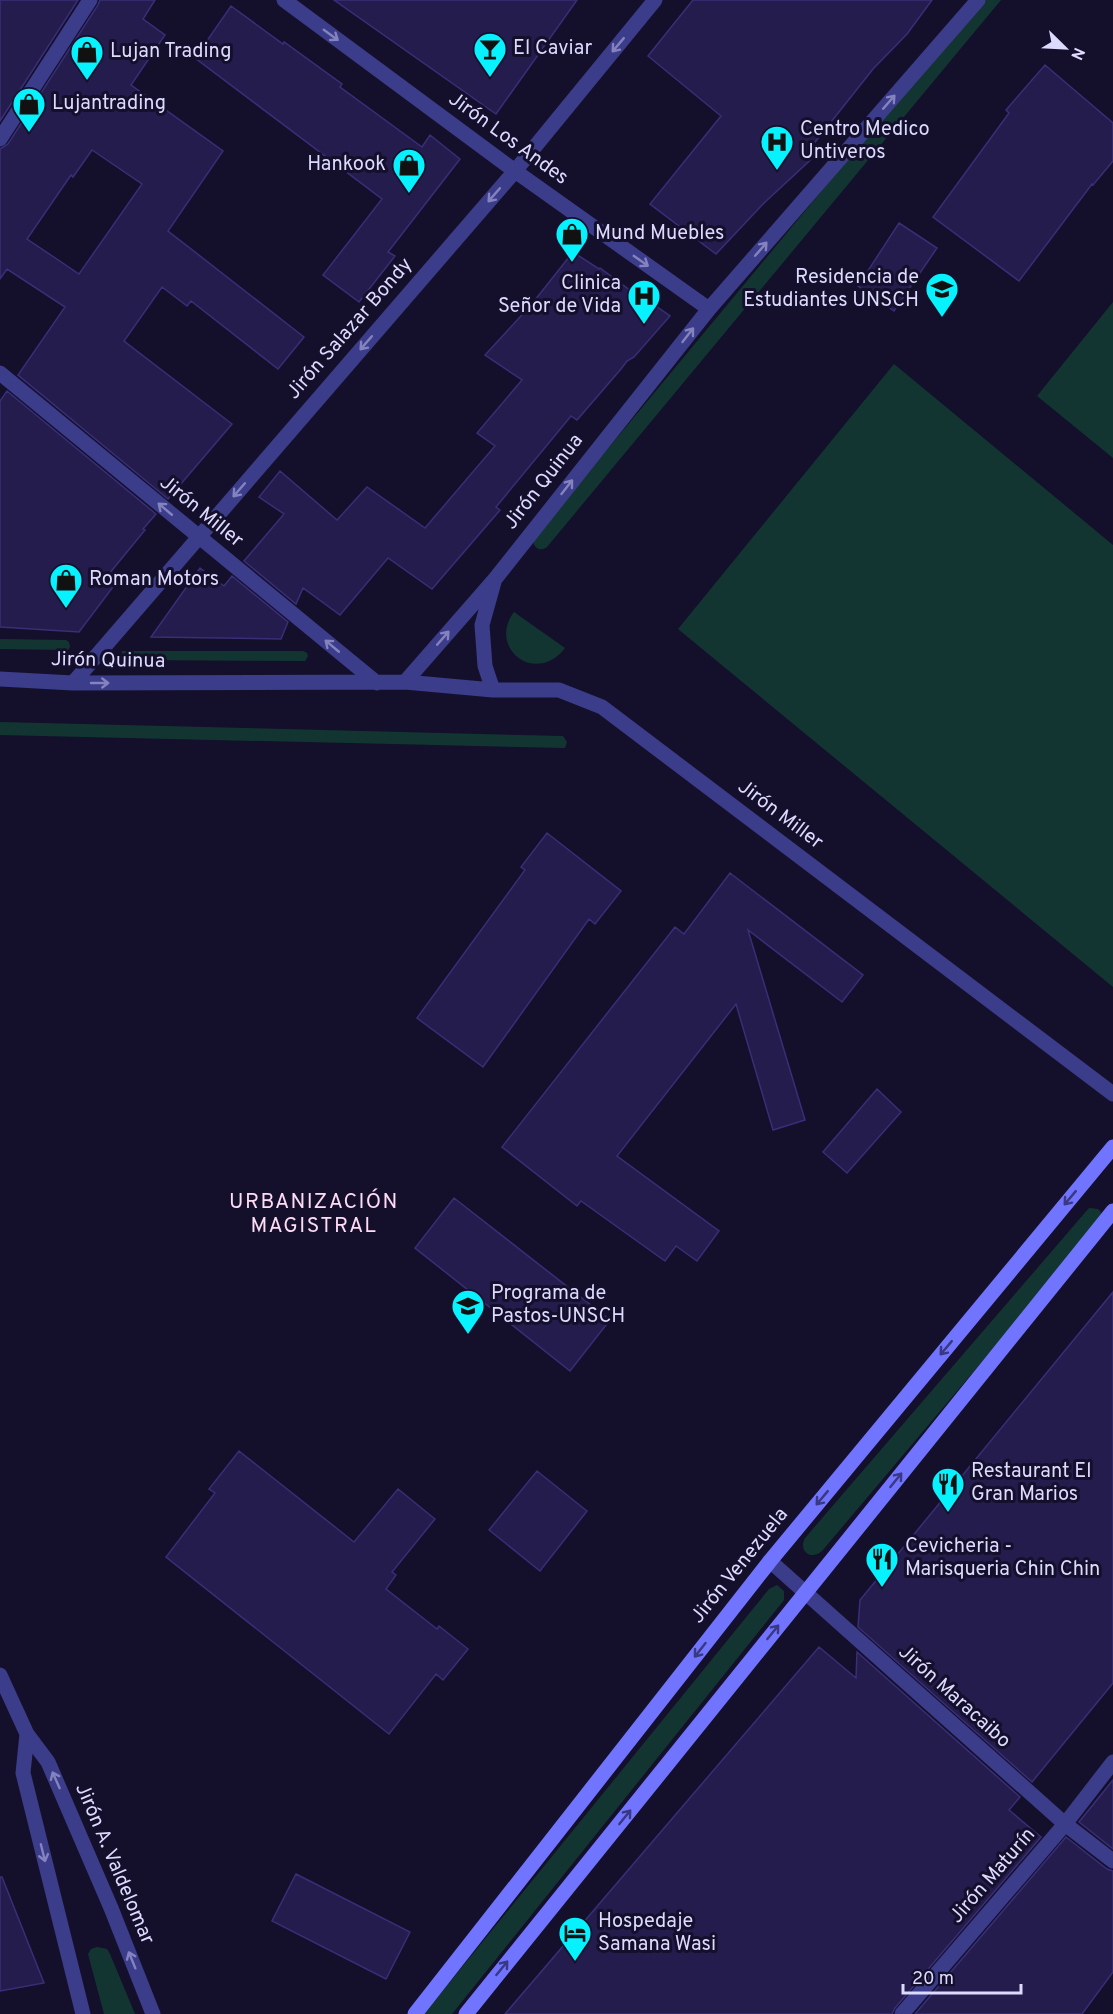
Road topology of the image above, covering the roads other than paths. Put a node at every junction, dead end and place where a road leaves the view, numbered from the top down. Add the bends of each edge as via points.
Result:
1 (90, 0) edge
2 (284, 0) edge
3 (656, 0) edge
4 (978, 0) edge
5 (0, 139) edge
6 (514, 171) junction
7 (709, 309) junction
8 (0, 373) edge
9 (198, 538) junction
10 (495, 579) junction
11 (0, 679) edge
12 (405, 682) junction
13 (73, 683) junction
14 (377, 683) junction
15 (493, 690) junction
16 (1113, 1094) edge
17 (1110, 1150) edge
18 (1113, 1211) edge
19 (770, 1560) junction
20 (806, 1591) junction
21 (2, 1683) edge
22 (27, 1734) junction
23 (1113, 1762) edge
24 (1065, 1824) junction
25 (1113, 1861) edge
26 (83, 2014) edge
27 (153, 2014) edge
28 (415, 2014) edge
29 (466, 2014) edge
30 (902, 2014) edge

1 - 5 street
2 -> 6 street, Jirón Los Andes
3 -> 6 street, Jirón Salazar Bondy
7 -> 4 street, Jirón Quinua
6 -> 7 street, Jirón Los Andes
6 -> 9 street, Jirón Salazar Bondy
10 -> 7 street, Jirón Quinua
9 -> 8 street, Jirón Miller
9 - 13 street, Jirón Salazar Bondy
14 -> 9 street, Jirón Miller
12 -> 10 street, Jirón Quinua
10 - 15 street via 482,625 485,666
11 - 13 street, Jirón Quinua
12 - 14 street, Jirón Quinua
12 - 15 street, Jirón Miller
13 -> 14 street, Jirón Quinua
15 - 16 street, Jirón Miller via 559,690 602,707
17 -> 19 street, Jirón Venezuela
20 -> 18 street
19 - 20 street, Jirón Maracaibo
19 -> 28 street, Jirón Venezuela
20 - 24 street, Jirón Maracaibo
29 -> 20 street
21 - 22 street, Jirón A. Valdelomar
22 -> 26 street, Jirón A. Valdelomar via 23,1773
27 -> 22 street, Jirón A. Valdelomar via 48,1762
23 - 24 street, Jirón Maturín
24 - 25 street, Jirón Maracaibo
24 - 30 street, Jirón Maturín

